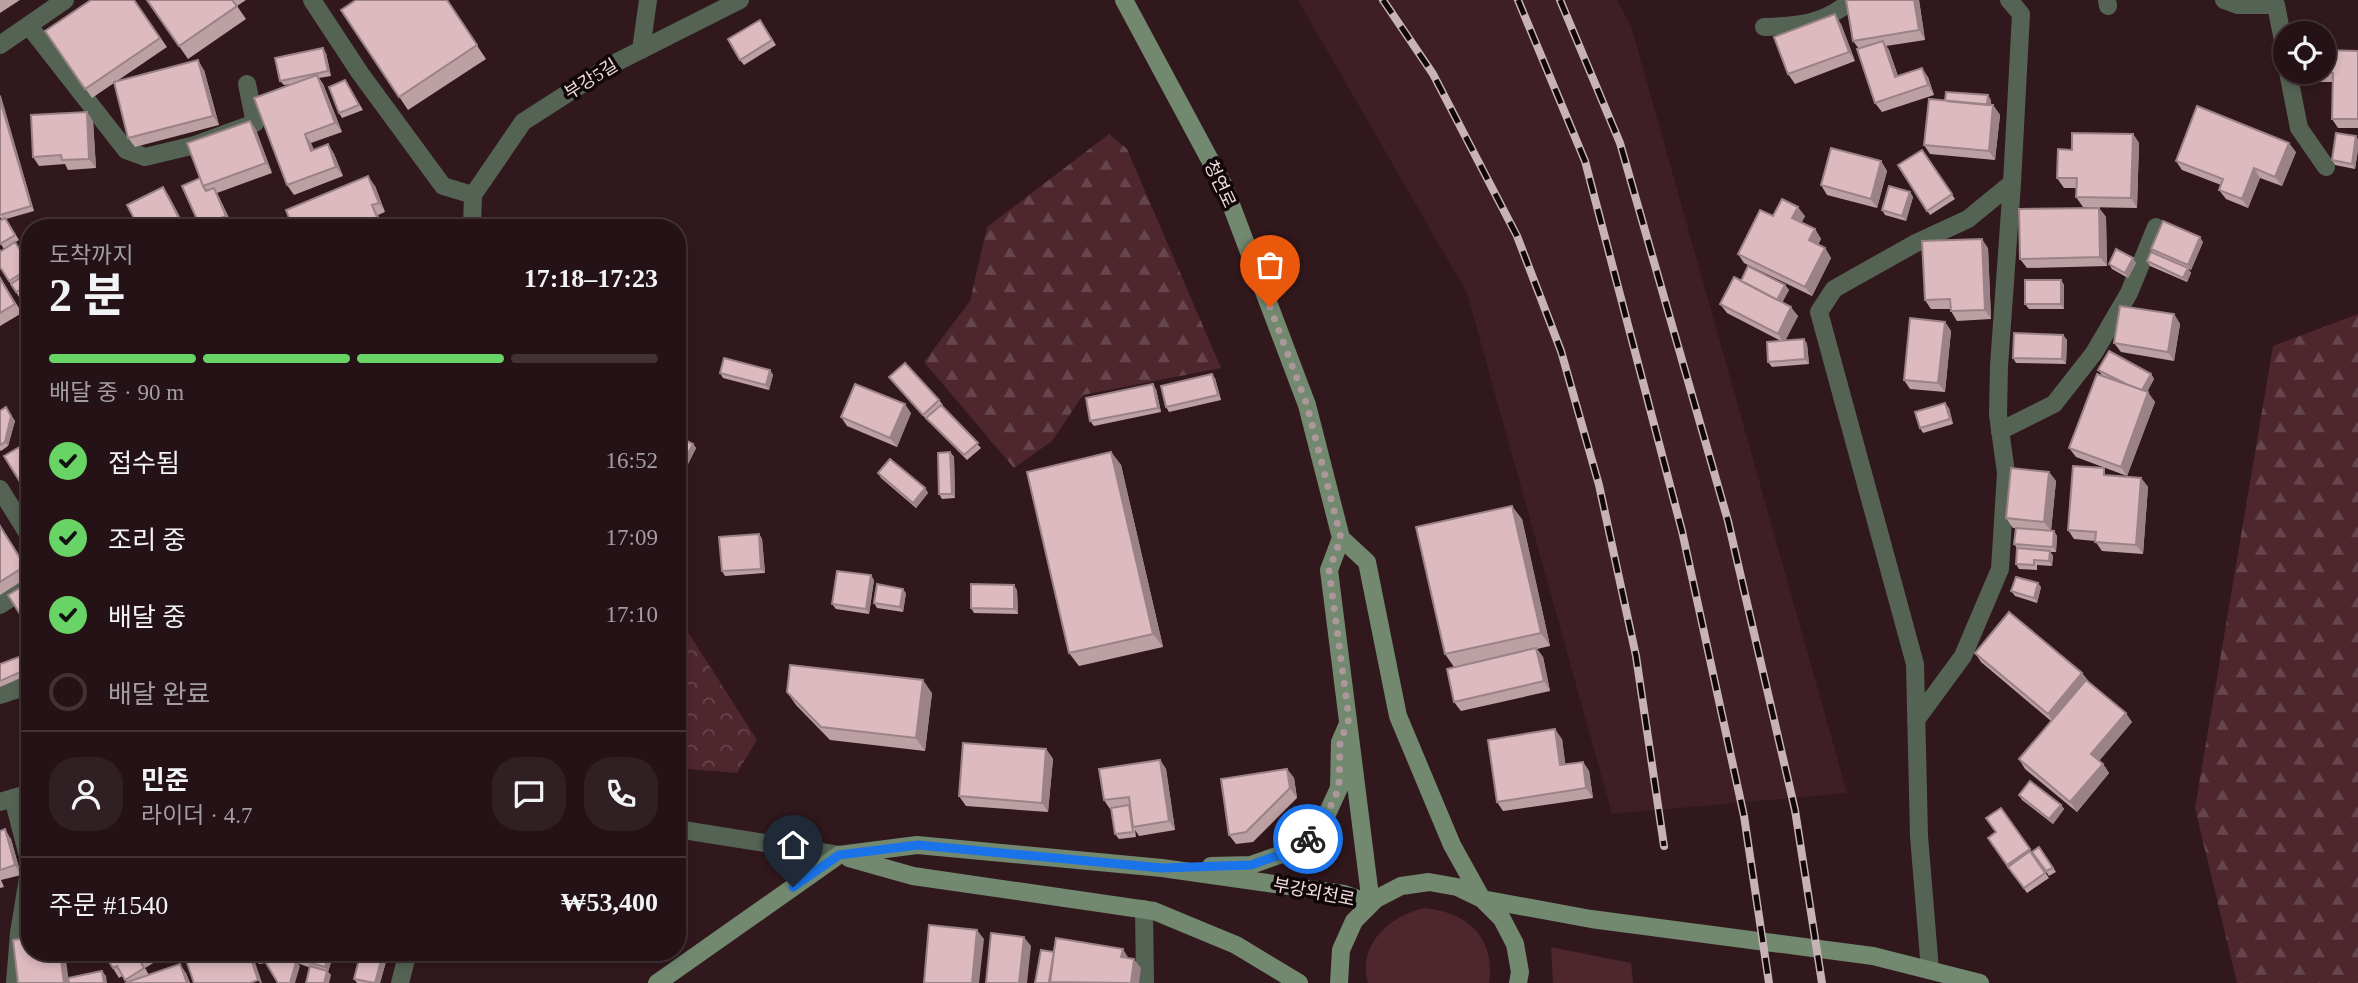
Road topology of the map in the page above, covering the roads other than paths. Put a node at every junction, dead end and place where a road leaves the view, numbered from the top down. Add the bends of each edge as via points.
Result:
1 (65, 0) edge
2 (312, 0) edge
3 (648, 0) edge
4 (740, 0) edge
5 (1124, 0) edge
6 (1851, 0) edge
7 (2224, 0) edge
8 (2017, 5) edge
9 (2279, 21) edge
10 (29, 26) junction
11 (1765, 27) dead end
12 (0, 46) edge
13 (641, 50) junction
14 (247, 84) dead end
15 (2290, 84) edge
16 (2326, 167) dead end
17 (2012, 183) junction
18 (473, 195) junction
19 (472, 219) edge
20 (2156, 228) dead end
21 (2000, 431) junction
22 (0, 489) edge
23 (21, 523) edge
24 (1341, 538) junction
25 (21, 592) edge
26 (0, 605) edge
27 (21, 688) edge
28 (0, 695) edge
29 (1349, 719) junction
30 (1916, 720) junction
31 (14, 797) edge
32 (21, 827) edge
33 (686, 830) edge
34 (839, 855) junction
35 (1162, 868) junction
36 (1482, 899) junction
37 (1371, 904) junction
38 (1144, 909) junction
39 (21, 921) edge
40 (406, 961) edge
41 (1930, 970) junction
42 (15, 983) edge
43 (400, 983) edge
44 (657, 983) edge
45 (1145, 983) edge
46 (1299, 983) edge
47 (1339, 983) edge
48 (1518, 983) edge
49 (1980, 983) edge

1 - 10 street
2 - 18 street via 443,186
3 - 13 street
4 - 13 street, 부강5길
5 - 24 main road, 청연로 via 1224,186 1307,405
6 - 11 street via 1838,12 1798,26
7 - 9 street via 2238,5 2276,5
8 - 17 street
10 - 12 street
10 - 14 street via 126,150 145,157 255,123
13 - 18 street, 부강5길 via 523,121
15 - 16 street via 2299,128
17 - 21 street via 1998,366
17 - 30 street via 1968,219 1834,289 1819,312 1915,664
18 - 19 street
20 - 21 street via 2129,293 2094,353 2054,404
21 - 30 street via 2006,473 2000,569 1963,656
22 - 23 street
24 - 29 main road via 1329,570
24 - 36 main road via 1367,562 1398,716 1452,845
25 - 26 street
27 - 28 street
29 - 35 main road via 1340,742 1339,788 1312,836 1293,850 1251,865
29 - 37 main road
30 - 41 street
31 - 32 street
33 - 34 street
34 - 35 main road, 부강외천로 via 918,845
34 - 38 main road via 913,876
34 - 44 main road, 부강외천로
35 - 37 main road, 부강외천로 via 1344,894
36 - 37 main road via 1457,887 1429,882 1401,886
36 - 41 main road via 1591,919 1873,956
36 - 48 main road via 1502,919 1515,944
37 - 47 main road via 1354,921 1341,950
38 - 45 street
38 - 46 main road via 1236,945
39 - 42 street
40 - 43 street
41 - 49 main road

